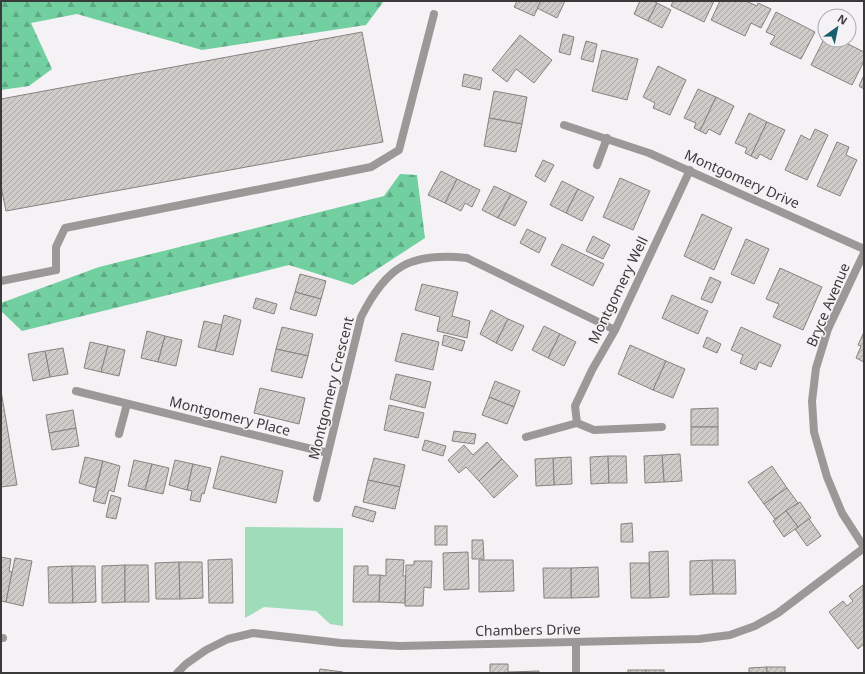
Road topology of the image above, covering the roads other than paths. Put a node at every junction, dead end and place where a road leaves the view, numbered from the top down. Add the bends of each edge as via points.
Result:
1 (434, 14) dead end
2 (564, 125) dead end
3 (607, 138) junction
4 (597, 165) dead end
5 (690, 170) junction
6 (864, 248) edge
7 (864, 254) edge
8 (1, 281) edge
9 (615, 330) junction
10 (76, 391) dead end
11 (127, 404) junction
12 (577, 423) junction
13 (662, 426) dead end
14 (119, 434) dead end
15 (526, 437) dead end
16 (328, 453) junction
17 (317, 498) dead end
18 (864, 547) edge
19 (576, 642) junction
20 (177, 673) edge
21 (576, 673) edge

1 - 8 street via 399,150 371,167 65,228 56,246 56,270
2 - 3 street, Montgomery Drive
3 - 4 street
3 - 5 street, Montgomery Drive
5 - 6 street, Montgomery Drive
5 - 9 street, Montgomery Well
7 - 18 street, Bryce Avenue via 828,330 816,368 812,401 814,432 827,477 842,513
9 - 12 street, Montgomery Well via 575,406
9 - 16 street, Montgomery Crescent via 467,258 444,255 422,257 404,264 387,277 373,294 361,317
10 - 11 street, Montgomery Place
11 - 14 street
11 - 16 street, Montgomery Place
12 - 13 street via 594,430
12 - 15 street
16 - 17 street, Montgomery Crescent
18 - 19 street, Chambers Drive via 778,613 755,626 730,635 699,639
19 - 20 street, Chambers Drive via 400,646 341,643 253,633 228,639 206,650
19 - 21 street

